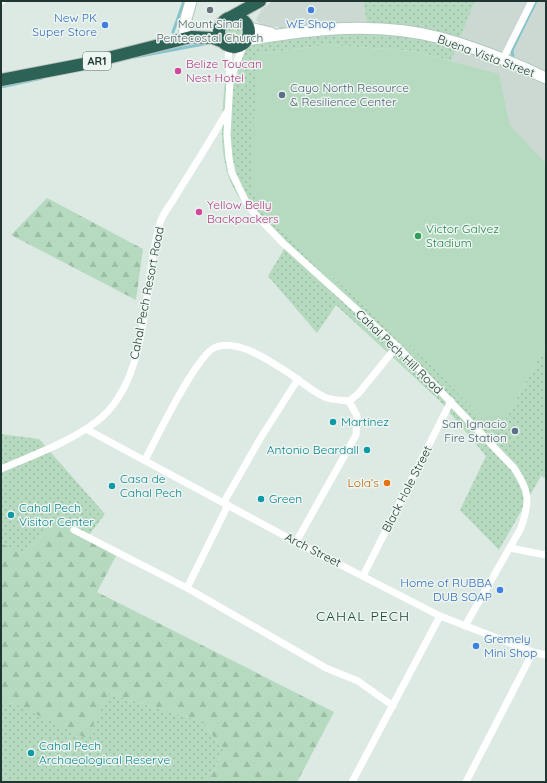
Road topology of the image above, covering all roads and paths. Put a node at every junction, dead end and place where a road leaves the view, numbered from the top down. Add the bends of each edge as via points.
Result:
1 (191, 1) edge
2 (261, 1) edge
3 (532, 1) edge
4 (228, 18) junction
5 (249, 27) junction
6 (282, 34) junction
7 (188, 38) junction
8 (245, 42) junction
9 (225, 44) junction
10 (503, 59) junction
11 (546, 78) edge
12 (230, 79) junction
13 (1, 80) edge
14 (227, 112) junction
15 (397, 346) junction
16 (298, 379) junction
17 (349, 401) junction
18 (451, 401) junction
19 (86, 429) junction
20 (145, 460) junction
21 (1, 469) edge
22 (226, 503) junction
23 (74, 530) dead end
24 (296, 542) junction
25 (510, 548) junction
26 (546, 555) edge
27 (363, 576) junction
28 (187, 588) junction
29 (440, 616) junction
30 (465, 626) junction
31 (533, 652) junction
32 (546, 655) edge
33 (392, 706) junction
34 (352, 782) edge
35 (466, 782) edge

1 - 7 main road via 186,19
2 - 4 highway, AR1
2 - 5 highway, AR1 via 253,13
3 - 10 street
4 - 5 highway via 241,18
4 - 7 highway, AR1
4 - 9 highway via 221,23 219,30 219,36
5 - 6 main road, Buena Vista Street
5 - 8 highway
6 - 8 main road, Buena Vista Street
6 - 10 main road, Buena Vista Street via 341,28 410,32 440,38
7 - 9 highway, AR1 via 213,38
7 - 13 highway, AR1 via 84,64
8 - 9 highway via 233,48
8 - 12 street, Cahal Pech Hill Road
9 - 12 street, Cahal Pech Hill Road
10 - 11 main road, Buena Vista Street
12 - 14 street, Cahal Pech Hill Road
14 - 15 street, Cahal Pech Hill Road via 232,173 251,208 283,243
14 - 19 street, Cahal Pech Resort Road via 160,222 133,370 113,405
15 - 17 street via 358,394
15 - 18 street, Cahal Pech Hill Road
16 - 17 street via 327,398
16 - 20 street via 256,352 226,345 215,347 196,368
16 - 22 street via 260,439
17 - 24 street via 357,416 356,435
18 - 25 street, Cahal Pech Hill Road via 514,468 524,483 528,498 527,512
18 - 27 street, Black Hole Street
19 - 20 street, Arch Street
19 - 21 street, Cahal Pech Resort Road
20 - 22 street, Arch Street
22 - 24 street, Arch Street
22 - 28 street
23 - 28 street
24 - 27 street, Arch Street
25 - 26 street
25 - 30 street, Cahal Pech Hill Road
27 - 29 street, Arch Street
28 - 33 street via 326,668 358,681
29 - 30 street, Arch Street
29 - 33 street
30 - 31 street, Arch Street
31 - 32 street, Arch Street
31 - 35 street
33 - 34 street

